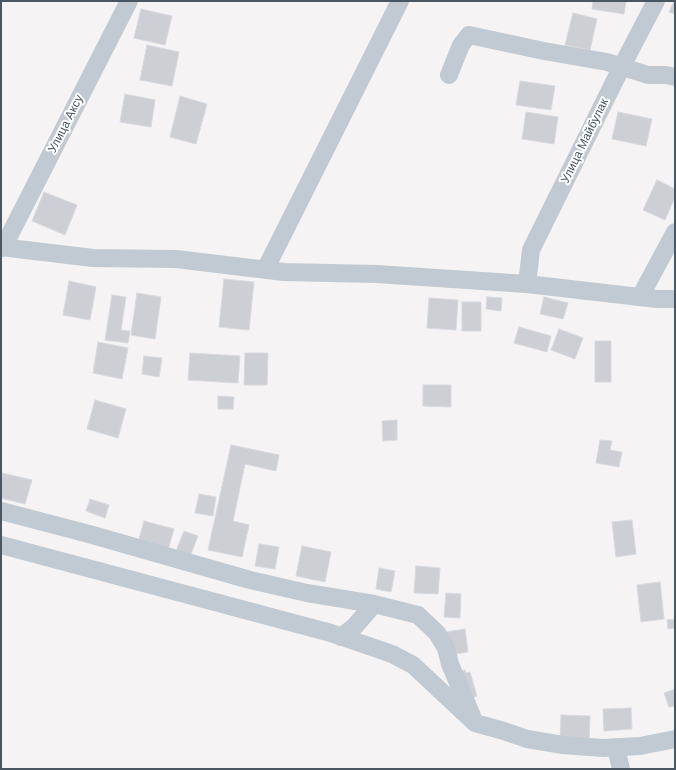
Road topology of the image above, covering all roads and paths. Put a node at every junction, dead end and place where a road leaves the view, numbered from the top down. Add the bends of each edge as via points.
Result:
1 (128, 1) edge
2 (400, 1) edge
3 (656, 1) edge
4 (622, 66) junction
5 (449, 75) dead end
6 (675, 77) edge
7 (675, 232) edge
8 (2, 248) edge
9 (265, 270) junction
10 (526, 284) junction
11 (640, 297) junction
12 (675, 299) edge
13 (2, 515) edge
14 (1, 545) edge
15 (374, 604) junction
16 (341, 637) junction
17 (450, 664) junction
18 (413, 665) junction
19 (475, 723) junction
20 (675, 739) edge
21 (616, 747) junction
22 (621, 769) edge

1 - 8 street, Улица Аксу
2 - 9 street
3 - 4 street, Улица Майбулак
4 - 5 street via 469,35 461,45
4 - 6 street via 648,75
4 - 10 street, Улица Майбулак via 531,250
7 - 11 street
8 - 9 street via 93,258 176,259
9 - 10 street via 377,274
10 - 11 street
11 - 12 street
13 - 15 street via 89,534 250,580 306,593
14 - 16 street
15 - 16 street via 355,626
15 - 17 street via 418,615 438,633 446,648
16 - 18 street via 392,654
17 - 18 street via 432,667
17 - 19 street
18 - 19 street
19 - 21 street via 527,739 564,745
20 - 21 street via 640,746
21 - 22 street

